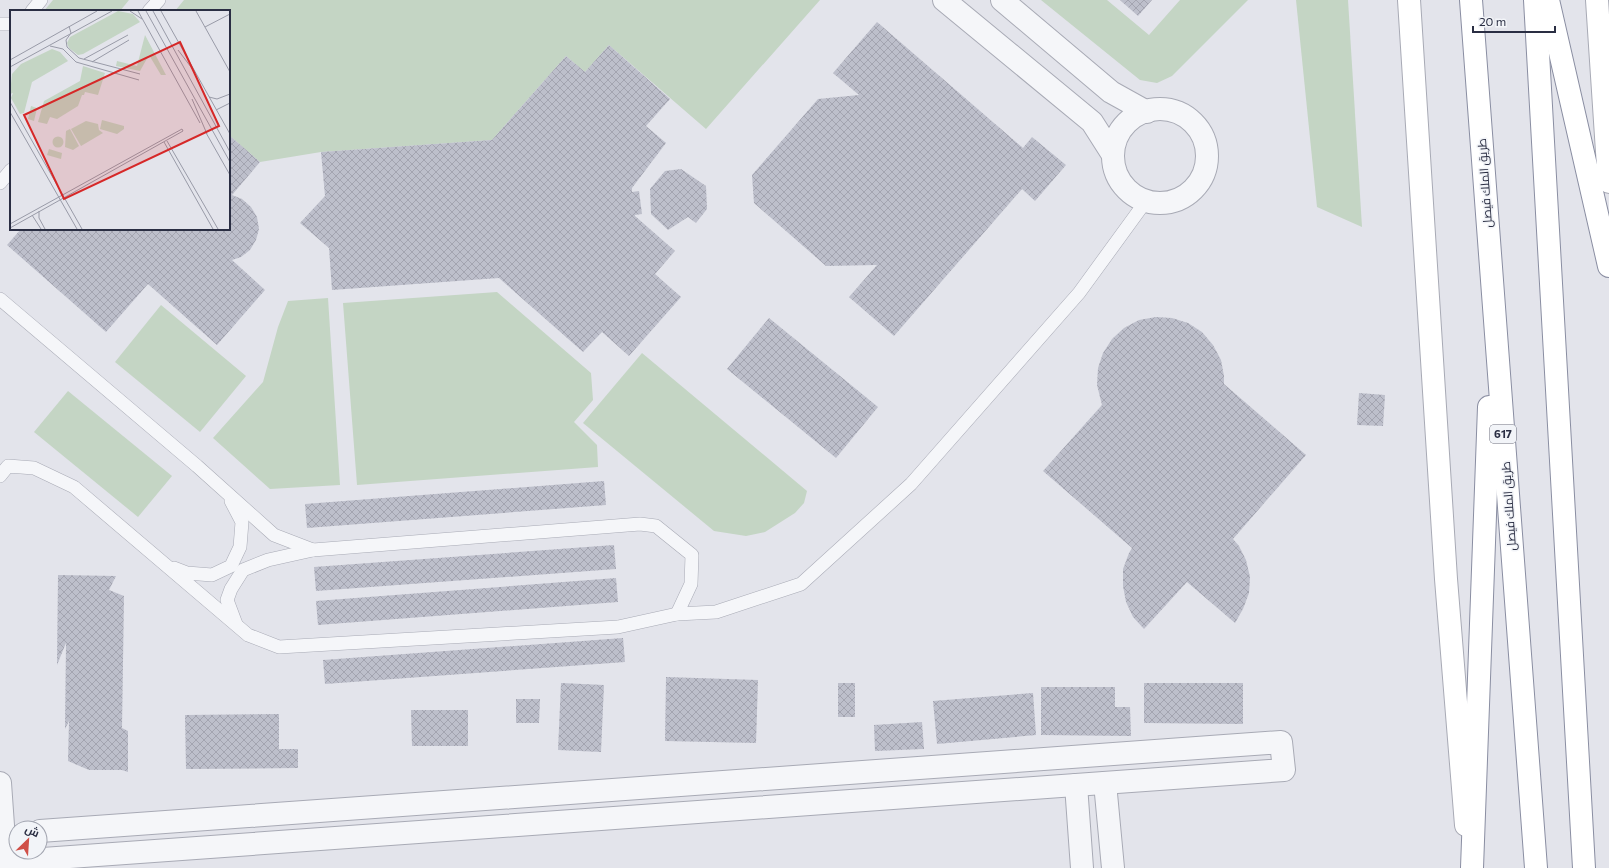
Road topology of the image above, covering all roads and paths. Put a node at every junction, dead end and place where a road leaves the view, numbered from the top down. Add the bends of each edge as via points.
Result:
1 (42, 0) edge
2 (159, 0) edge
3 (944, 0) edge
4 (1002, 0) edge
5 (1409, 0) edge
6 (1471, 0) edge
7 (1535, 0) edge
8 (1548, 0) edge
9 (1597, 0) edge
10 (33, 10) edge
11 (150, 10) edge
12 (1147, 112) junction
13 (1113, 155) junction
14 (10, 171) edge
15 (1609, 182) edge
16 (0, 183) edge
17 (1146, 201) junction
18 (1609, 266) edge
19 (1493, 298) junction
20 (0, 299) edge
21 (0, 476) edge
22 (228, 494) junction
23 (313, 550) junction
24 (164, 563) junction
25 (677, 614) junction
26 (236, 625) junction
27 (0, 783) edge
28 (1106, 783) junction
29 (1076, 785) junction
30 (48, 830) edge
31 (7, 833) edge
32 (4, 864) edge
33 (1082, 868) edge
34 (1113, 868) edge
35 (1471, 868) edge
36 (1536, 868) edge
37 (1584, 868) edge

1 - 10 lane
2 - 11 lane
3 - 13 street via 1092,122
4 - 12 street via 1111,92
5 - 35 main road via 1446,578
6 - 19 main road, طريق الملك فيصل / 617
7 - 37 main road
8 - 18 main road
9 - 15 main road
12 - 13 street via 1136,116 1124,126 1116,139
12 - 17 street via 1167,109 1195,124 1204,138 1207,154 1205,170 1199,183 1188,194 1175,201 1160,204
13 - 17 street via 1115,170 1122,183 1132,194
14 - 16 lane
17 - 25 lane via 1079,293 911,484 801,584 716,612
19 - 35 main road
19 - 36 main road, طريق الملك فيصل / 617
20 - 22 lane
21 - 24 lane via 8,466 34,468 74,487
22 - 23 lane via 274,535
22 - 24 lane via 242,522 240,547 231,566 212,575 187,573
23 - 25 lane via 640,524 656,526 692,555 692,584
23 - 26 lane via 268,560 243,570 227,600
24 - 26 lane
25 - 26 lane via 618,627 279,647 248,635
27 - 31 street
28 - 29 street
28 - 30 street via 1284,770 1282,742
28 - 34 street
29 - 32 street
29 - 33 street
31 - 32 street

